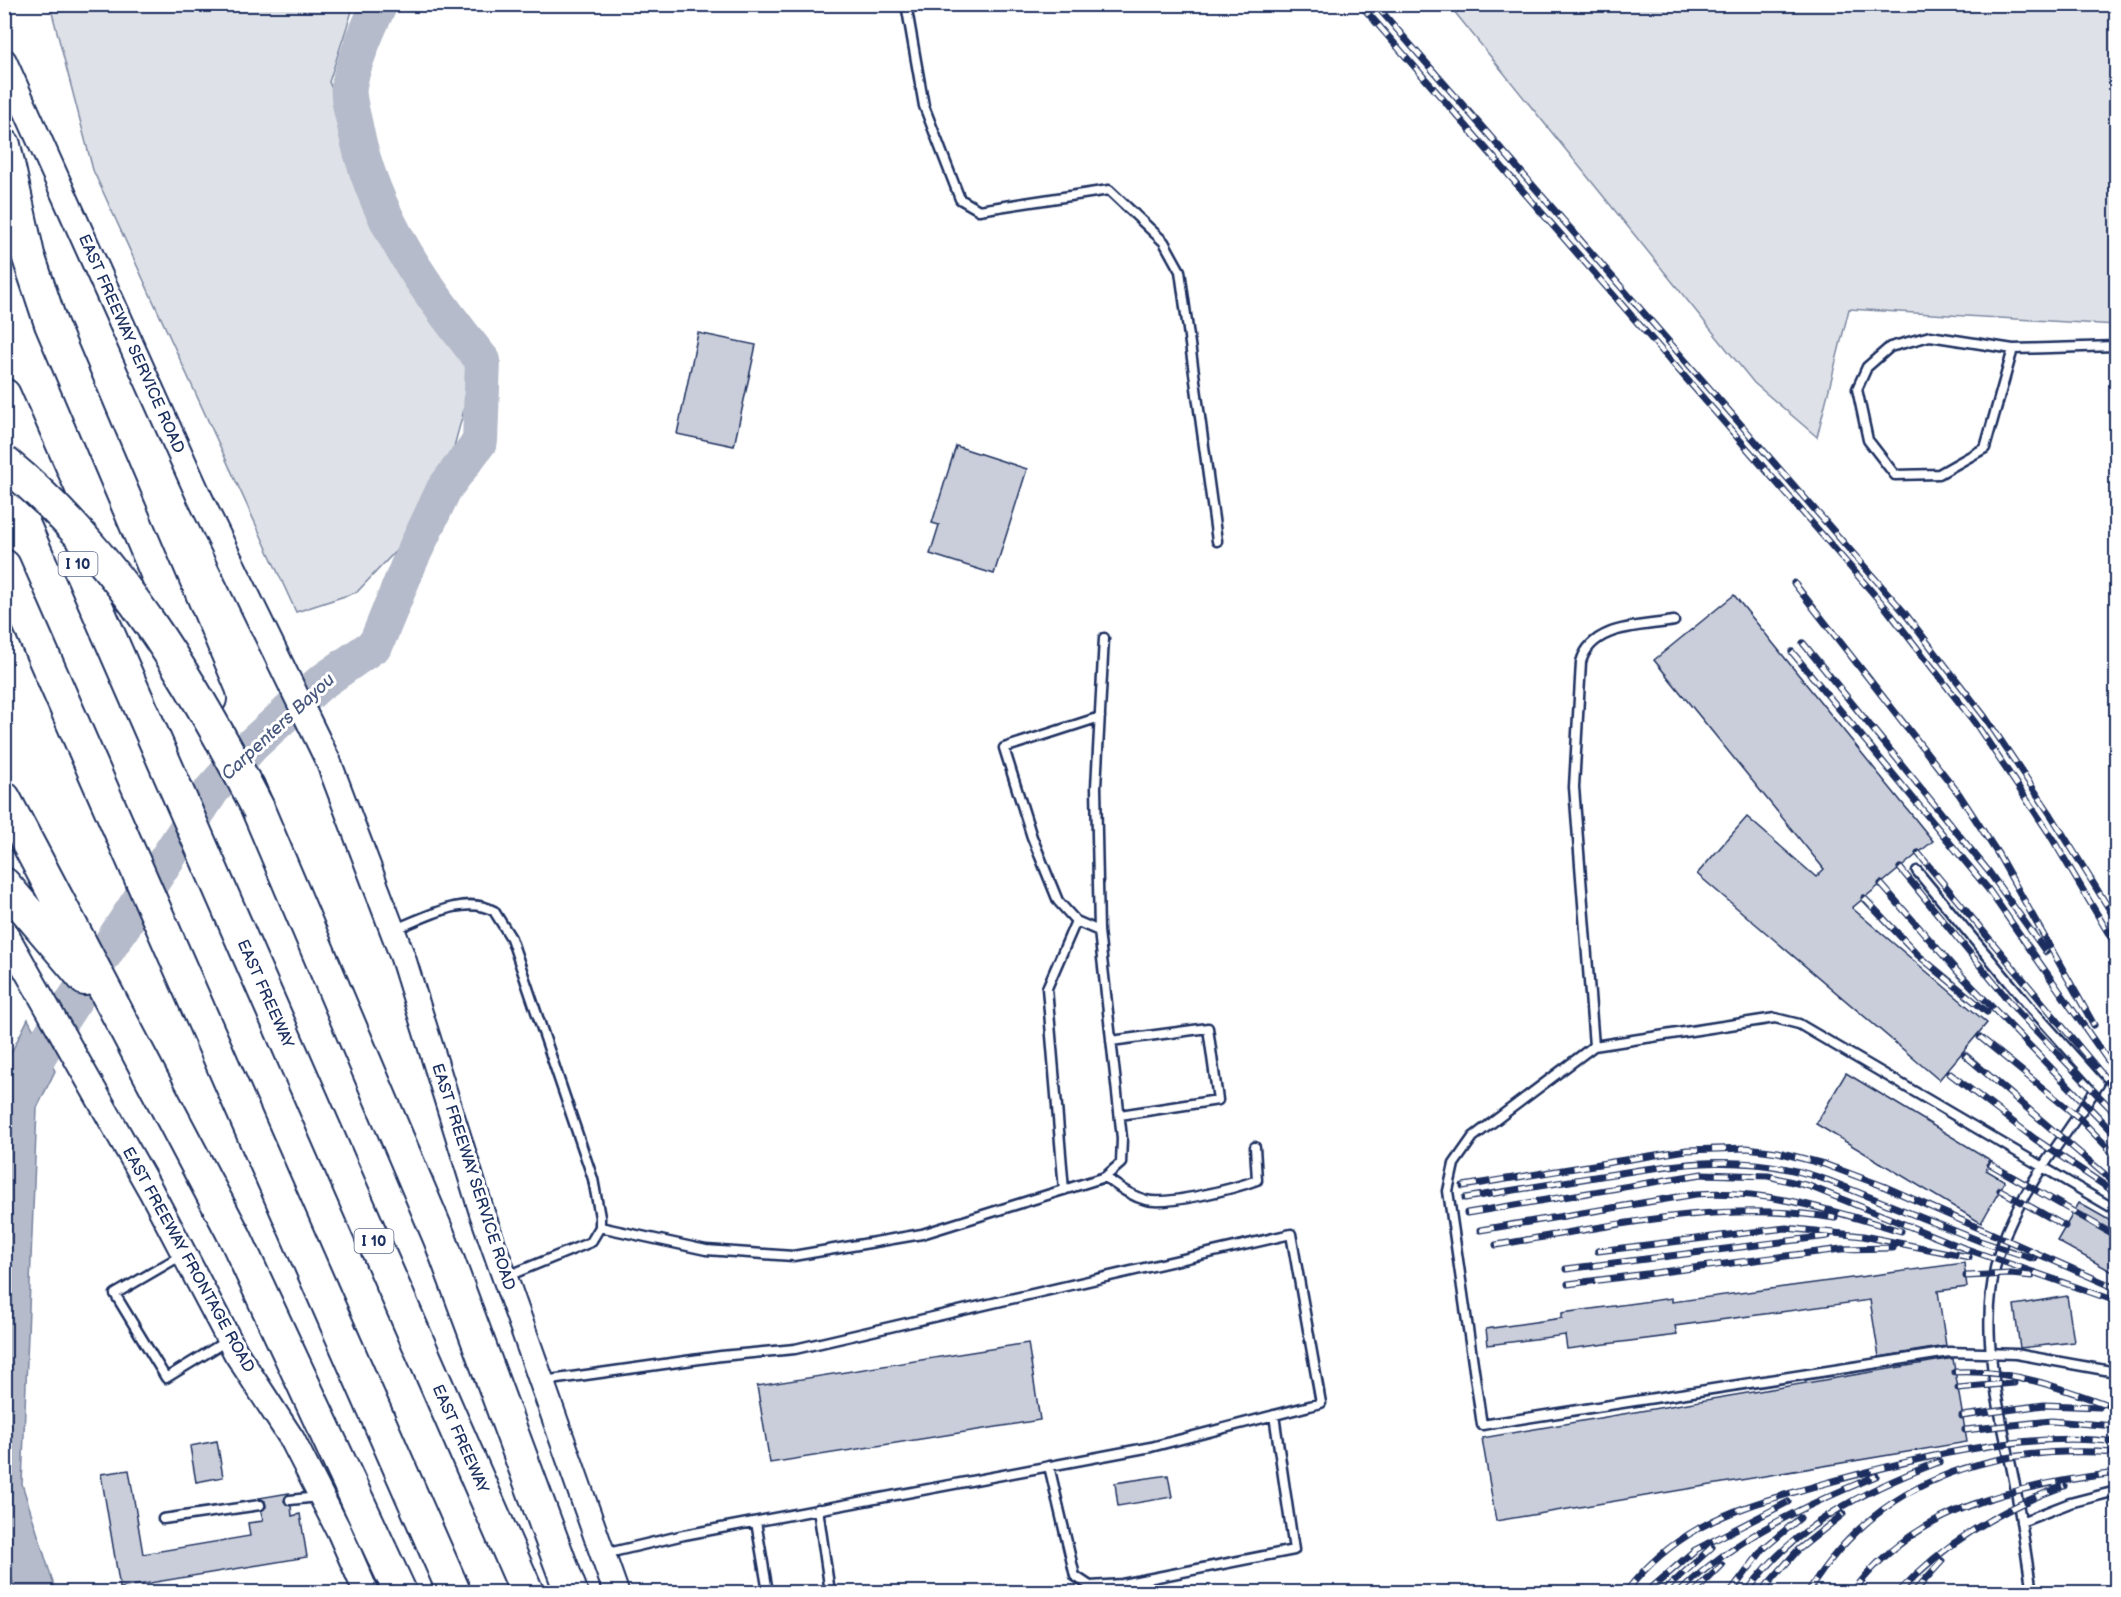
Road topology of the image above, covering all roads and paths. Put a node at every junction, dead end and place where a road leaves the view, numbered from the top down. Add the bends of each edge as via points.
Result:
1 (906, 4) edge
2 (4, 62) edge
3 (4, 145) edge
4 (2116, 346) edge
5 (2013, 348) junction
6 (4, 395) edge
7 (4, 462) edge
8 (1217, 541) dead end
9 (4, 566) edge
10 (1674, 621) dead end
11 (1104, 638) dead end
12 (1100, 717) junction
13 (4, 798) edge
14 (259, 810) junction
15 (1917, 871) dead end
16 (4, 884) edge
17 (1076, 921) junction
18 (392, 930) junction
19 (4, 931) edge
20 (1099, 931) junction
21 (1111, 1041) junction
22 (1594, 1046) junction
23 (1120, 1115) junction
24 (177, 1122) junction
25 (1255, 1147) dead end
26 (2045, 1167) junction
27 (1105, 1177) junction
28 (1064, 1190) junction
29 (2116, 1210) edge
30 (600, 1227) junction
31 (184, 1254) junction
32 (505, 1277) junction
33 (229, 1340) junction
34 (1989, 1351) junction
35 (2116, 1372) edge
36 (541, 1382) junction
37 (1274, 1415) junction
38 (1049, 1466) junction
39 (2116, 1491) edge
40 (321, 1496) junction
41 (290, 1500) dead end
42 (260, 1505) dead end
43 (818, 1509) junction
44 (163, 1519) dead end
45 (756, 1522) junction
46 (2021, 1522) junction
47 (601, 1555) junction
48 (366, 1593) edge
49 (400, 1593) edge
50 (454, 1593) edge
51 (527, 1593) edge
52 (571, 1593) edge
53 (616, 1593) edge
54 (768, 1593) edge
55 (830, 1593) edge
56 (2032, 1593) edge

1 - 8 lane via 924,106 960,199 979,210 1109,189 1164,242 1180,271
2 - 18 main road, EAST FREEWAY SERVICE ROAD via 198,494 329,763
3 - 14 highway, bridge via 25,244 51,324
4 - 5 lane
5 - 5 lane via 1985,448 1939,474 1895,476 1868,440 1857,389 1867,367 1890,347 1930,336
6 - 51 highway, EAST FREEWAY / I 10
7 - 14 highway, bridge via 82,536 152,624 194,689
9 - 50 highway
10 - 22 lane via 1601,635 1586,649 1581,662 1574,787
11 - 12 lane
12 - 17 lane via 1004,748 1032,837 1058,901
12 - 20 lane via 1096,788
13 - 24 highway
14 - 52 highway via 448,1259
15 - 26 lane via 2099,1084
16 - 24 highway via 51,935 94,991
17 - 20 lane
17 - 28 lane via 1047,988
18 - 30 lane via 474,904 494,911 504,923 592,1179
18 - 32 main road, EAST FREEWAY SERVICE ROAD
19 - 31 main road, EAST FREEWAY FRONTAGE ROAD
20 - 21 lane
21 - 23 lane
21 - 23 lane via 1208,1028 1218,1100
22 - 26 lane via 1762,1018 1788,1020
22 - 34 lane via 1473,1137 1459,1154 1450,1177 1449,1206 1482,1425 1949,1352
23 - 27 lane via 1121,1163
24 - 49 highway via 235,1237
25 - 27 lane via 1257,1180 1230,1189 1149,1201 1131,1195
26 - 29 lane
26 - 34 lane via 2014,1216 2000,1248 1989,1303
27 - 28 lane
28 - 30 lane via 922,1234 793,1256 706,1250
30 - 32 lane via 591,1242
31 - 33 main road, EAST FREEWAY FRONTAGE ROAD
31 - 33 lane via 115,1294 166,1378
32 - 36 main road, EAST FREEWAY SERVICE ROAD
33 - 40 main road, EAST FREEWAY FRONTAGE ROAD via 292,1438
34 - 35 lane
34 - 46 lane
36 - 37 lane via 795,1349 1291,1234 1321,1403
36 - 47 main road, EAST FREEWAY SERVICE ROAD
37 - 38 lane via 1151,1447
37 - 38 lane via 1294,1550 1122,1584 1090,1586 1075,1576
38 - 43 lane
39 - 46 lane
40 - 41 lane
40 - 48 main road, EAST FREEWAY FRONTAGE ROAD
42 - 44 lane
43 - 45 lane
43 - 55 lane
45 - 47 lane
45 - 54 lane
46 - 56 lane
47 - 53 main road, EAST FREEWAY SERVICE ROAD

